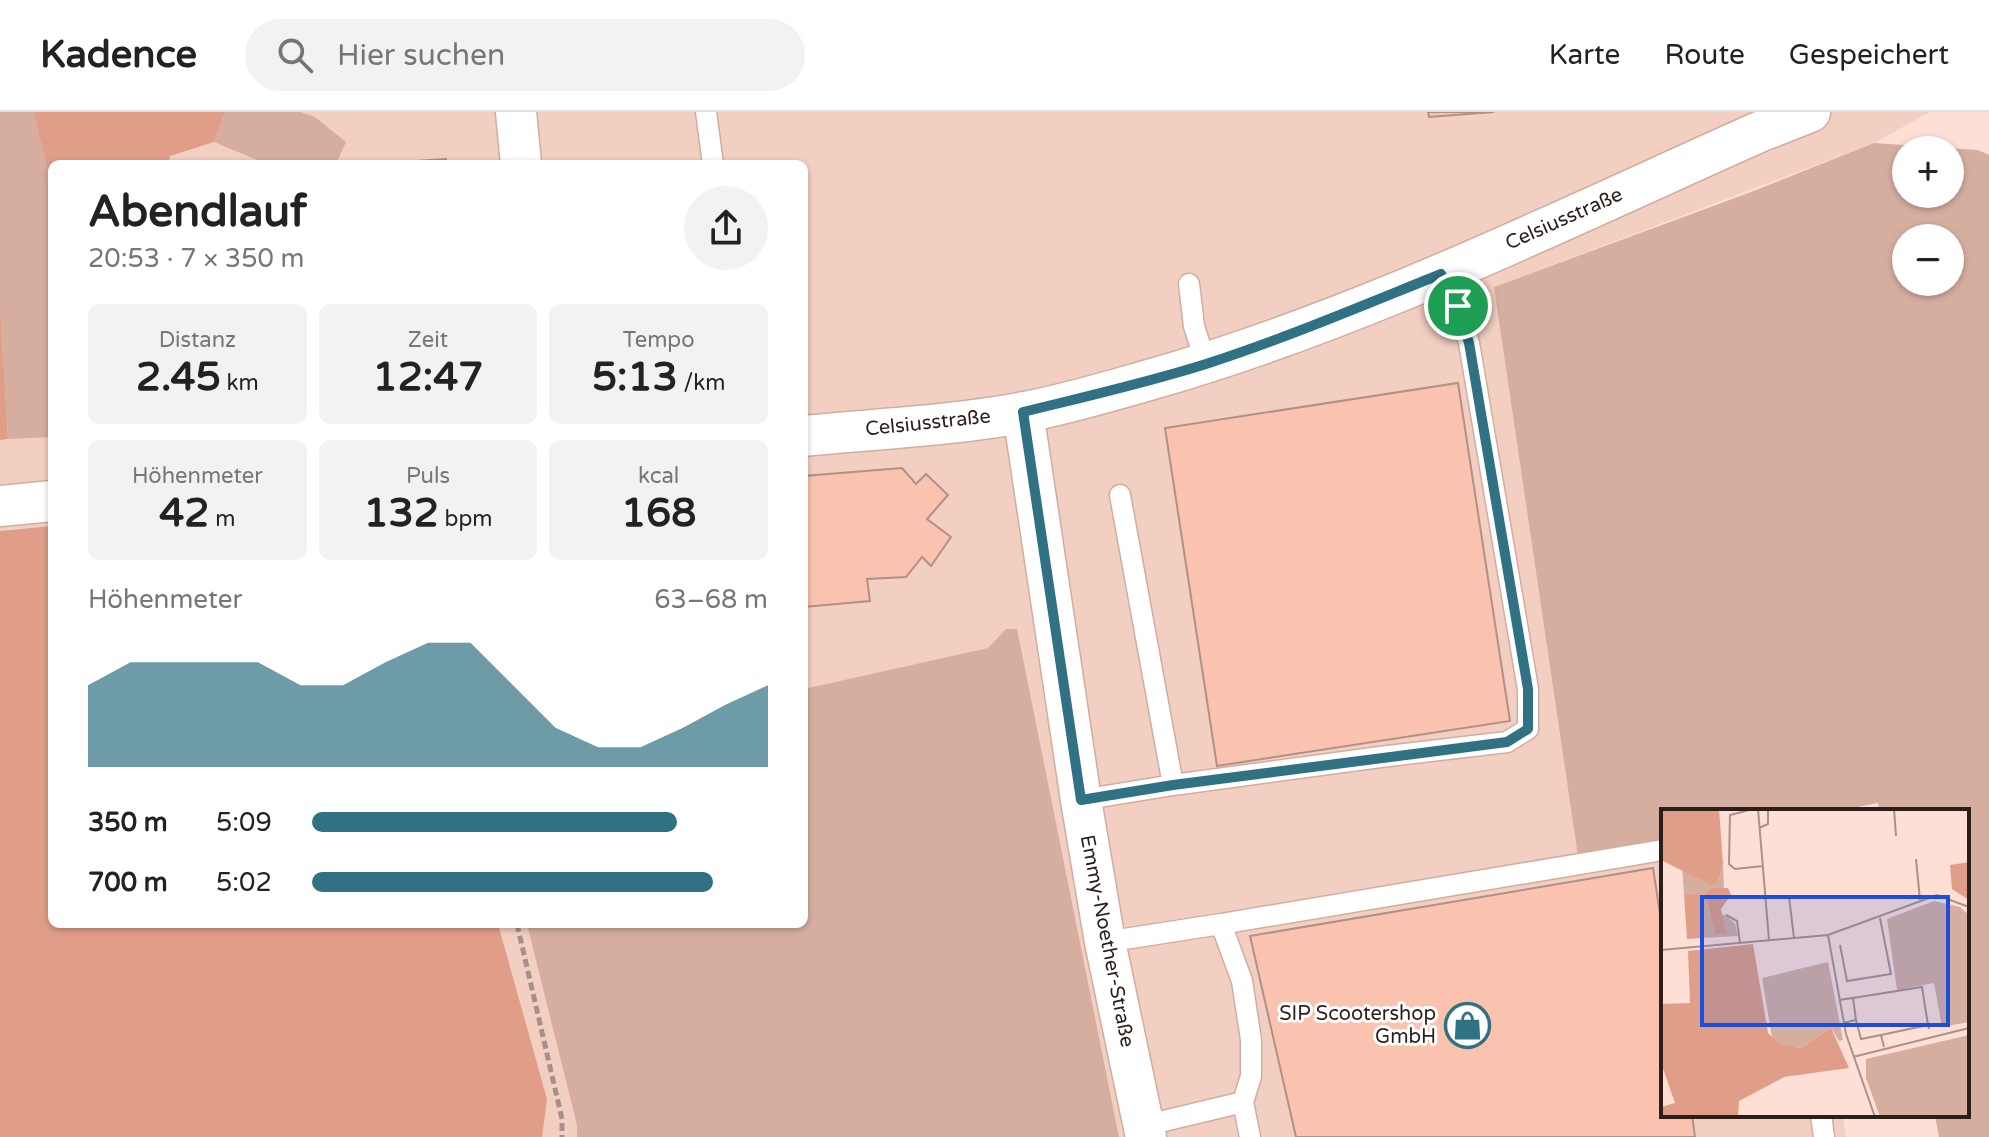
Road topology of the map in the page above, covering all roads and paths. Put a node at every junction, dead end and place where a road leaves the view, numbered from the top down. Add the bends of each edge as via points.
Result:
1 (516, 112) edge
2 (706, 112) edge
3 (1810, 112) edge
4 (1756, 122) edge
5 (521, 160) edge
6 (712, 160) edge
7 (1441, 274) junction
8 (1189, 284) dead end
9 (1206, 364) junction
10 (1023, 412) junction
11 (808, 436) edge
12 (1120, 495) dead end
13 (48, 501) edge
14 (0, 506) edge
15 (1173, 785) junction
16 (1081, 800) junction
17 (1661, 850) edge
18 (1221, 924) junction
19 (518, 928) edge
20 (1105, 942) junction
21 (1243, 1102) junction
22 (1821, 1117) edge
23 (1144, 1132) edge
24 (562, 1137) edge
25 (1250, 1137) edge
26 (1824, 1137) edge

1 - 5 street
2 - 6 lane
3 - 4 street, Celsiusstraße
4 - 7 street, Celsiusstraße
7 - 9 street, Celsiusstraße
7 - 15 lane via 1458,306 1471,357 1528,689 1528,729 1507,742
8 - 9 lane
9 - 10 street, Celsiusstraße
10 - 11 street, Celsiusstraße
10 - 16 street, Emmy-Noether-Straße
12 - 15 lane
13 - 14 street
15 - 16 lane
16 - 20 street, Emmy-Noether-Straße
17 - 18 lane
18 - 20 lane
18 - 21 lane via 1242,981 1251,1040 1251,1076
19 - 24 path
20 - 23 street, Emmy-Noether-Straße
21 - 23 lane
21 - 25 lane
22 - 26 lane

